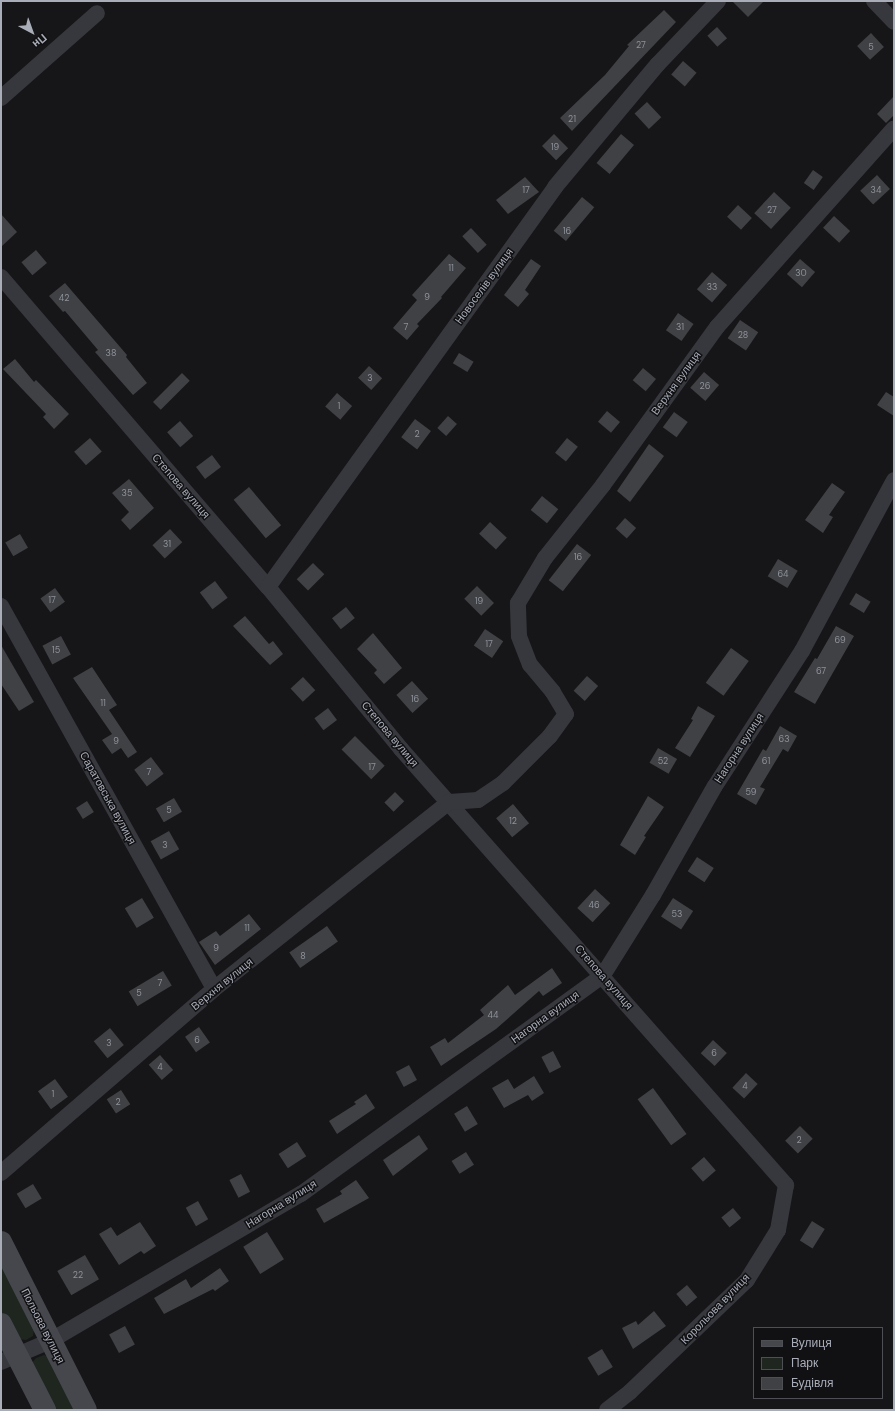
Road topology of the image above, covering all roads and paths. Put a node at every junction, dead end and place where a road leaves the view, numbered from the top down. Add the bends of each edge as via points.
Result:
1 (718, 1) edge
2 (874, 1) edge
3 (97, 13) dead end
4 (894, 22) edge
5 (1, 98) edge
6 (894, 128) edge
7 (1, 277) edge
8 (894, 480) edge
9 (268, 586) junction
10 (1, 606) edge
11 (448, 802) junction
12 (602, 975) junction
13 (214, 989) junction
14 (1, 1174) edge
15 (786, 1185) joint
16 (1, 1242) edge
17 (1, 1324) edge
18 (50, 1341) junction
19 (9, 1358) edge
20 (45, 1410) edge
21 (86, 1410) edge
22 (607, 1410) edge

1 - 9 street, Новоселів вулиця via 658,64 555,187
2 - 4 street
3 - 5 street
6 - 11 street, Верхня вулиця via 717,327 603,485 545,558 518,603 519,636 530,665 553,692 566,714 530,759 503,783 478,800
7 - 9 street, Степова вулиця
8 - 12 street, Нагорна вулиця via 802,651 715,786 653,896
9 - 11 street, Степова вулиця via 401,749
10 - 13 street, Саратовська вулиця
11 - 12 street, Степова вулиця
11 - 13 street, Верхня вулиця
12 - 15 street, Степова вулиця
12 - 18 street, Нагорна вулиця via 301,1194
13 - 14 street, Верхня вулиця
15 - 22 street, Корольова вулиця via 778,1230 747,1280 630,1392
16 - 18 main road, Польова вулиця
17 - 19 main road
18 - 19 street, Нагорна вулиця
18 - 21 main road, Польова вулиця
19 - 20 main road

